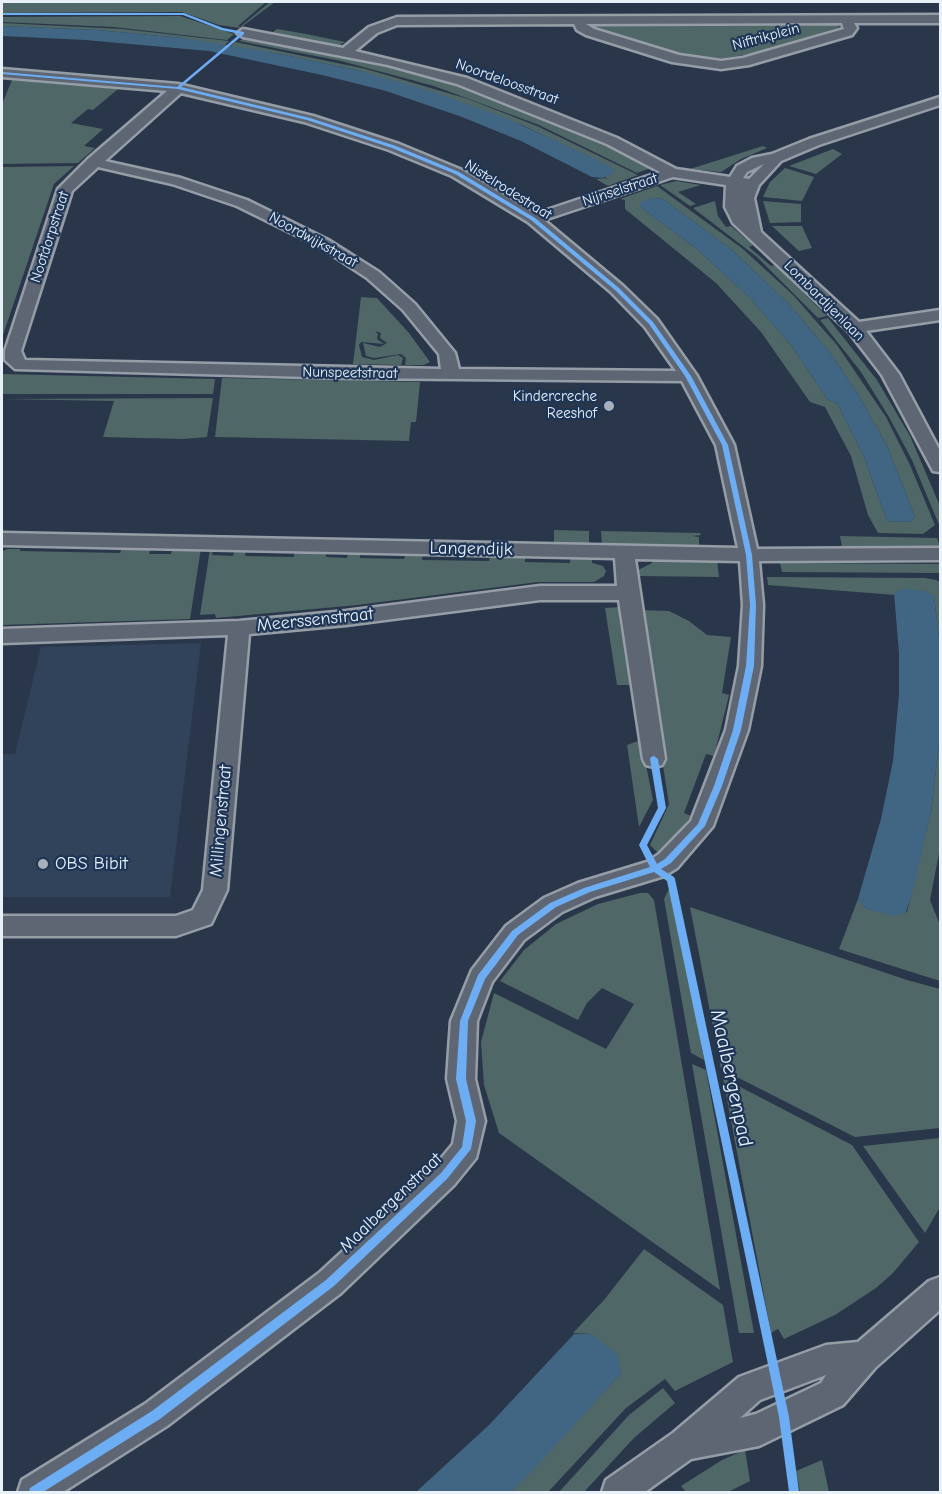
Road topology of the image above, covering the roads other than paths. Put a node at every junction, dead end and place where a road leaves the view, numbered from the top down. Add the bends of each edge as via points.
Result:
1 (846, 19) junction
2 (940, 19) edge
3 (579, 20) junction
4 (243, 33) dead end
5 (347, 51) junction
6 (2, 73) edge
7 (178, 88) junction
8 (940, 101) edge
9 (775, 158) junction
10 (93, 162) junction
11 (672, 172) junction
12 (734, 181) junction
13 (752, 184) junction
14 (533, 219) junction
15 (754, 233) junction
16 (940, 315) edge
17 (855, 328) junction
18 (14, 360) joint
19 (451, 374) junction
20 (688, 376) junction
21 (940, 467) edge
22 (2, 539) edge
23 (624, 552) junction
24 (940, 554) edge
25 (749, 555) junction
26 (628, 593) junction
27 (239, 628) junction
28 (2, 636) edge
29 (654, 759) dead end
30 (2, 926) edge
31 (940, 1291) edge
32 (34, 1492) edge
33 (618, 1492) edge

1 - 2 street
1 - 3 street
1 - 3 street, Niftrikplein via 851,28 848,32 721,65 696,63 590,32 581,27
3 - 5 street via 397,21 373,30
4 - 5 street, Noordeloosstraat
5 - 11 street, Noordeloosstraat via 462,81 612,141
6 - 7 street, Nistelrodestraat
7 - 10 street, Nootdorpstraat
7 - 14 street, Nistelrodestraat via 308,119 394,147 457,173
8 - 9 street
9 - 12 street via 742,169
9 - 13 street
10 - 18 street, Nootdorpstraat via 65,189 13,351
10 - 19 street, Noordwijkstraat via 176,182 242,204 324,244 374,275 409,307 447,353
11 - 12 street, Noordeloosstraat
11 - 14 street, Nijnselstraat
12 - 13 street, Noordeloosstraat
12 - 15 street, Lombardijenlaan via 732,207 738,219
13 - 15 street via 748,207
14 - 20 street, Nistelrodestraat via 617,289 651,323
15 - 17 street, Lombardijenlaan
16 - 17 street
17 - 21 street, Lombardijenlaan via 890,374
18 - 19 street, Nunspeetstraat via 33,367
19 - 20 street, Nunspeetstraat
20 - 25 street, Nistelrodestraat via 725,446
22 - 23 street, Langendijk
23 - 25 street, Langendijk
23 - 26 street
24 - 25 street, Langendijk
25 - 32 street, Maalbergenstraat via 753,604 750,666 736,730 701,826 668,861 655,869 553,905 515,933 481,977 464,1021 461,1079 471,1121 466,1149 444,1176 330,1283 156,1415
26 - 27 street, Meerssenstraat via 540,592
26 - 29 street
27 - 28 street, Meerssenstraat
27 - 30 street, Millingenstraat via 215,890 202,917 176,926
31 - 33 street via 864,1357 832,1394 759,1430 684,1444

